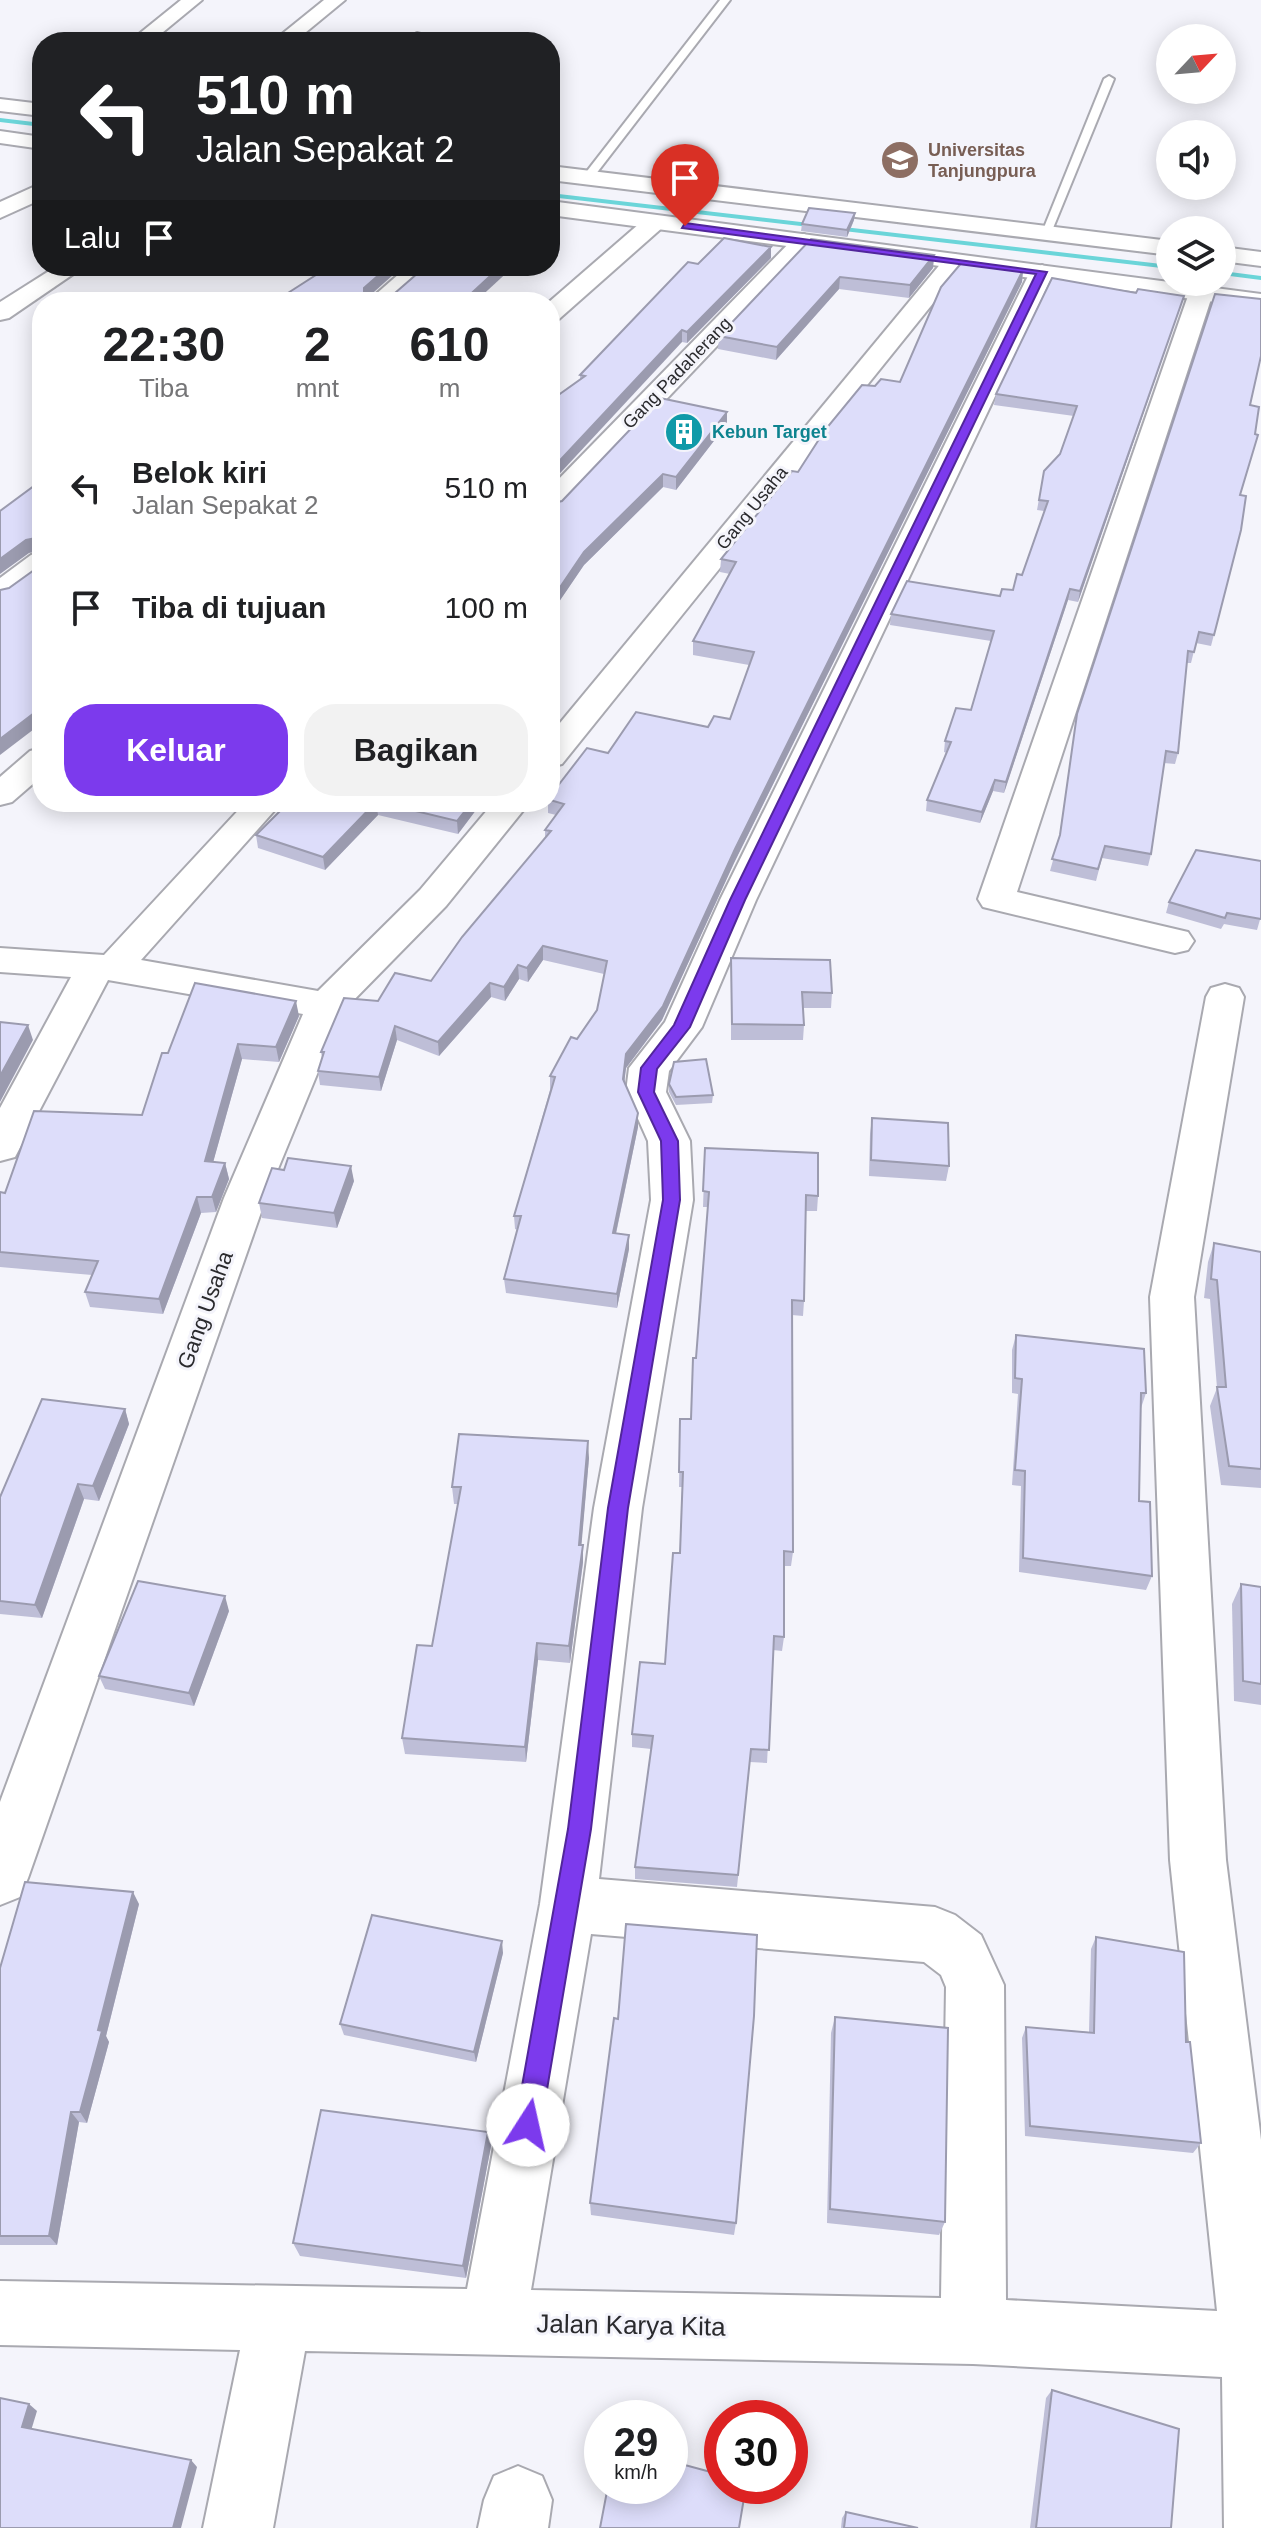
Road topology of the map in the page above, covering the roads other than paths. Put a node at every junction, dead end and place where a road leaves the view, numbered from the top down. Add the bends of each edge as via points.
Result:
1 (193, 0) edge
2 (336, 0) edge
3 (725, 0) edge
4 (152, 32) edge
5 (295, 32) edge
6 (1109, 79) dead end
7 (0, 105) edge
8 (32, 109) edge
9 (0, 137) edge
10 (32, 142) edge
11 (560, 174) edge
12 (588, 177) junction
13 (32, 195) edge
14 (560, 209) edge
15 (0, 211) edge
16 (655, 222) junction
17 (804, 241) junction
18 (1156, 248) edge
19 (1043, 252) junction
20 (1236, 256) edge
21 (1261, 259) edge
22 (955, 261) junction
23 (57, 276) edge
24 (411, 276) edge
25 (1156, 281) edge
26 (32, 292) edge
27 (33, 292) edge
28 (391, 292) edge
29 (1200, 296) edge
30 (1224, 296) edge
31 (1261, 301) edge
32 (560, 305) edge
33 (0, 313) edge
34 (560, 495) edge
35 (32, 568) edge
36 (0, 592) edge
37 (560, 745) edge
38 (32, 767) edge
39 (0, 795) edge
40 (255, 812) edge
41 (505, 812) edge
42 (1175, 941) dead end
43 (0, 960) edge
44 (104, 967) junction
45 (1225, 997) dead end
46 (326, 1005) junction
47 (0, 1146) edge
48 (0, 1878) edge
49 (568, 1904) junction
50 (0, 2313) edge
51 (279, 2317) junction
52 (493, 2323) junction
53 (973, 2331) junction
54 (1258, 2346) edge
55 (238, 2528) edge
56 (1259, 2528) edge

1 - 4 street
2 - 5 street
3 - 12 lane
6 - 19 lane
7 - 8 street
9 - 10 street
11 - 12 street
12 - 19 street
13 - 15 street
14 - 16 street
16 - 17 street
16 - 32 street
17 - 22 street
17 - 34 street, Gang Padaherang
18 - 19 street
19 - 22 street
19 - 25 street
19 - 49 street via 682,1027 649,1068 646,1092 669,1141 672,1200 618,1508
20 - 21 street
22 - 37 street, Gang Usaha
23 - 27 street
24 - 28 street
26 - 33 street
29 - 42 street via 996,899
30 - 31 street
35 - 36 street
38 - 39 street
40 - 44 street
41 - 46 street, Gang Usaha via 384,951
43 - 44 street
44 - 46 street
44 - 47 street
45 - 54 street via 1172,1297 1198,1860
46 - 48 street, Gang Usaha via 245,1198
49 - 52 street
49 - 53 street via 935,1935 961,1955 975,1985
50 - 51 street, Jalan Karya Kita
51 - 52 street, Jalan Karya Kita
51 - 55 street
52 - 53 street, Jalan Karya Kita
53 - 54 street, Jalan Karya Kita
54 - 56 street

